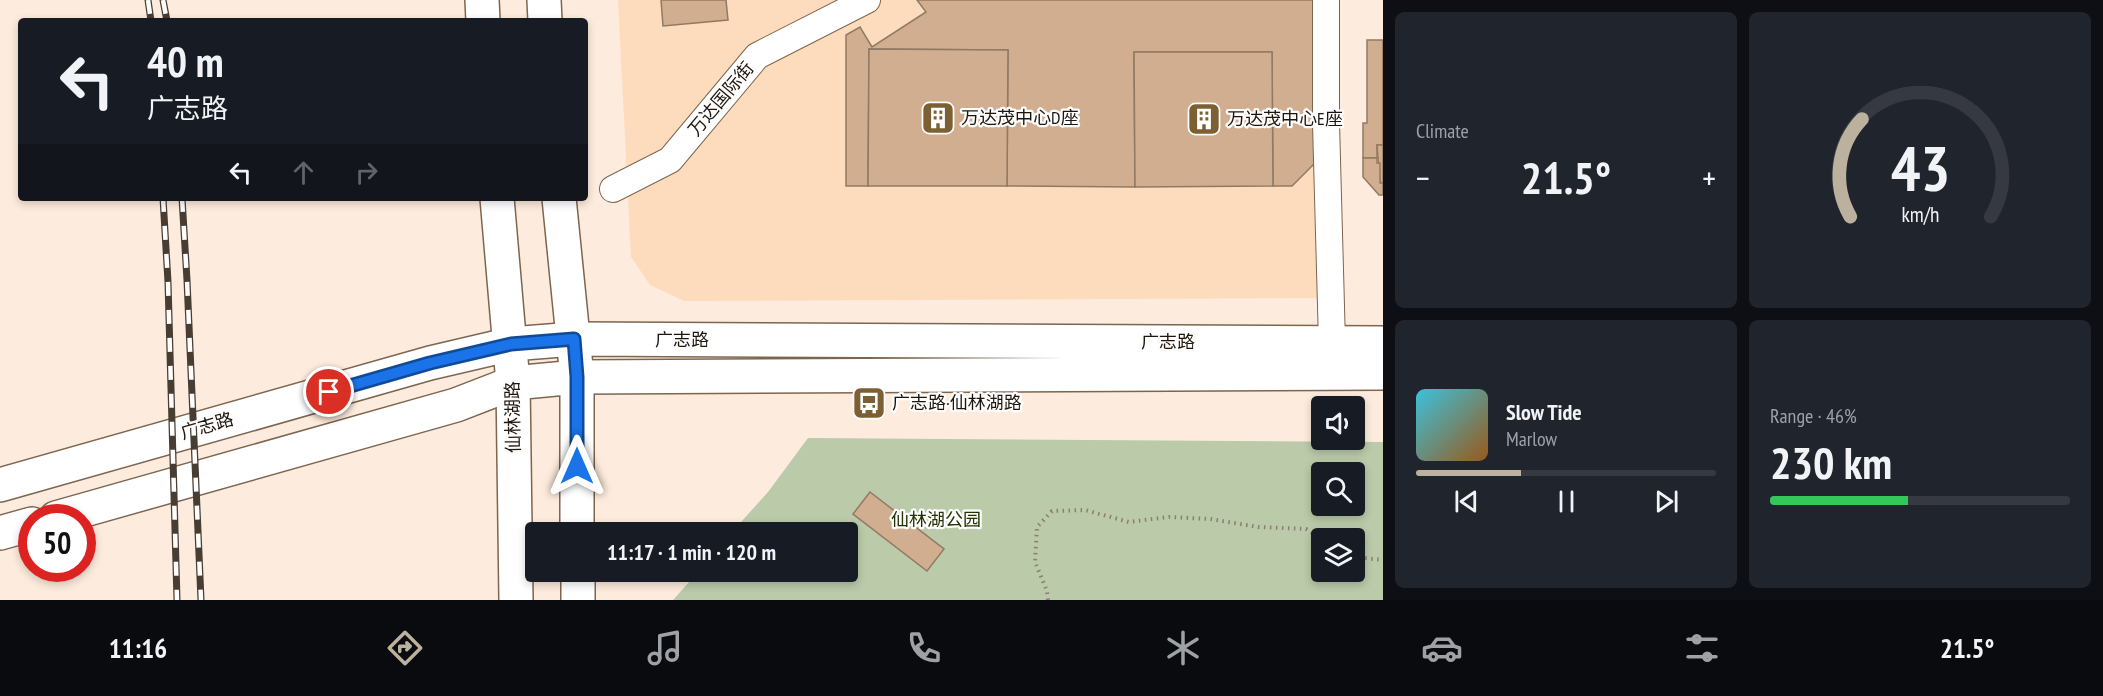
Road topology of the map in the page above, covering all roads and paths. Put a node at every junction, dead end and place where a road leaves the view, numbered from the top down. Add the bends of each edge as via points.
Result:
1 (482, 0) edge
2 (544, 0) edge
3 (867, 0) edge
4 (1326, 0) edge
5 (483, 18) edge
6 (545, 18) edge
7 (613, 189) dead end
8 (497, 201) edge
9 (559, 201) edge
10 (574, 339) junction
11 (1332, 343) junction
12 (1383, 343) edge
13 (511, 344) junction
14 (1383, 373) edge
15 (577, 377) junction
16 (513, 383) junction
17 (329, 392) junction
18 (339, 438) junction
19 (0, 485) edge
20 (96, 507) edge
21 (577, 522) edge
22 (18, 528) edge
23 (1311, 532) edge
24 (0, 533) edge
25 (1365, 558) edge
26 (1383, 560) edge
27 (578, 582) edge
28 (516, 600) edge
29 (578, 600) edge
30 (1048, 600) edge

1 - 5 street
2 - 6 street
3 - 7 street, 万达国际街 via 757,56 670,160
4 - 11 street
8 - 13 street, 仙林湖路
9 - 10 street
10 - 11 street, 广志路
10 - 13 street, 广志路
10 - 15 street
11 - 12 street, 广志路
13 - 16 street, 仙林湖路
13 - 17 street, 广志路
14 - 15 street, 广志路
15 - 16 street, 广志路
15 - 21 street
16 - 18 street, 广志路 via 456,405
16 - 28 street, 仙林湖路
17 - 18 street via 341,401 344,418
17 - 19 street, 广志路
18 - 20 street, 广志路
22 - 24 street
23 - 30 path via 1210,519 1169,517 1129,522 1085,510 1052,511 1037,527 1036,538 1035,562
25 - 26 path
27 - 29 street

